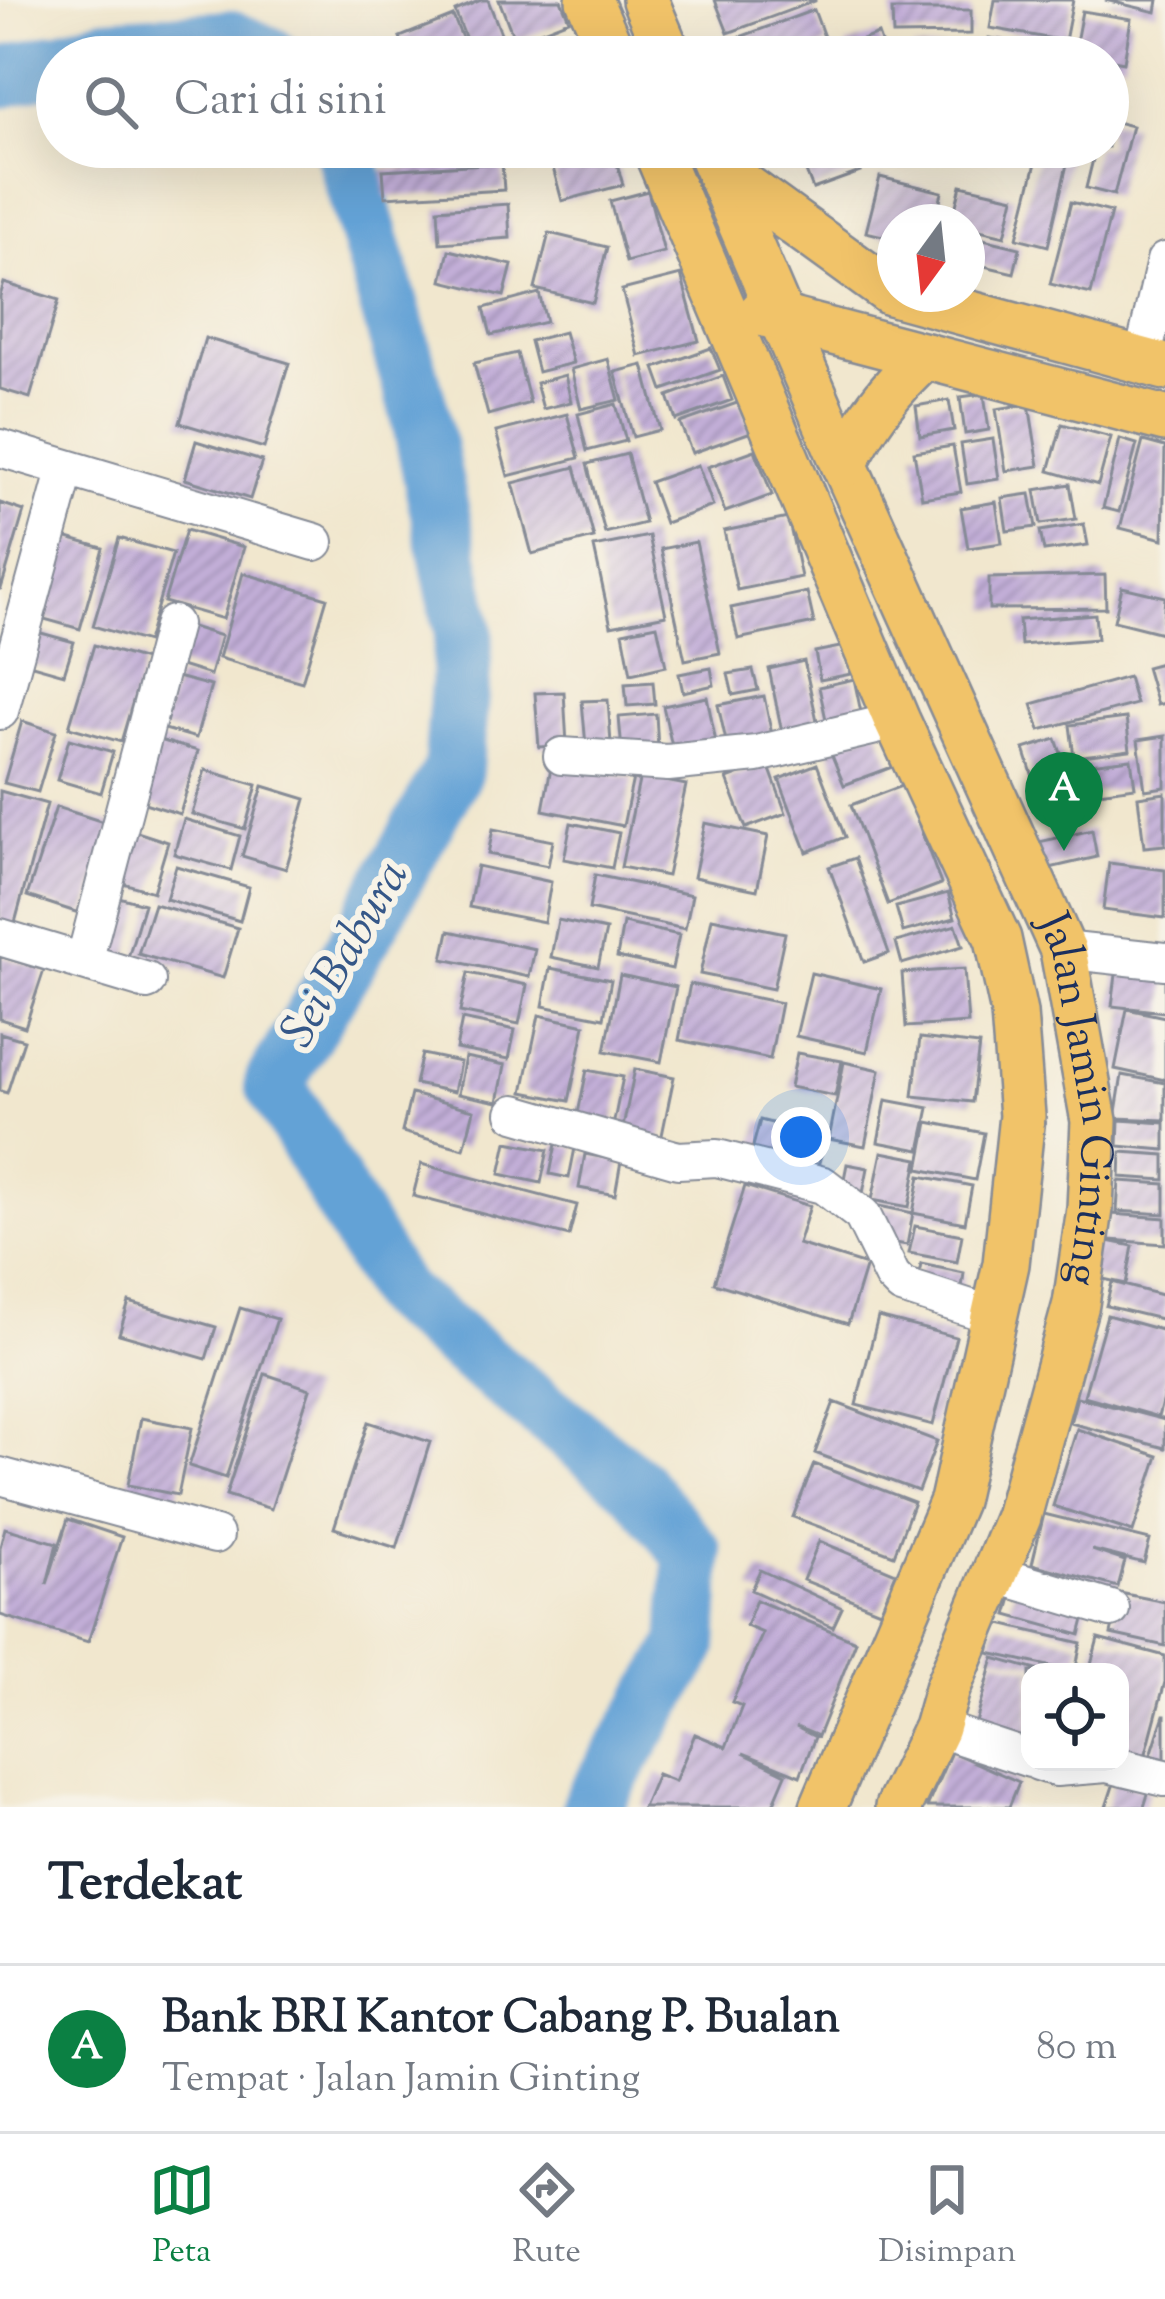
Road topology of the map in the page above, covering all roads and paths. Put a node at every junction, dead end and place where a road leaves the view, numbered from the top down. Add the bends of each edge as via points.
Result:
1 (589, 0) edge
2 (645, 0) edge
3 (605, 36) edge
4 (660, 36) edge
5 (664, 168) edge
6 (717, 168) edge
7 (726, 168) edge
8 (699, 246) junction
9 (755, 255) junction
10 (1165, 261) edge
11 (877, 282) edge
12 (877, 288) edge
13 (723, 306) junction
14 (964, 312) edge
15 (782, 317) junction
16 (926, 356) junction
17 (1154, 364) edge
18 (1165, 419) edge
19 (0, 448) edge
20 (844, 464) junction
21 (66, 468) junction
22 (315, 542) dead end
23 (172, 624) dead end
24 (0, 712) edge
25 (897, 721) junction
26 (562, 756) dead end
27 (0, 937) edge
28 (1063, 950) junction
29 (1165, 961) edge
30 (84, 962) junction
31 (147, 981) dead end
32 (515, 1113) dead end
33 (995, 1316) junction
34 (0, 1476) edge
35 (215, 1534) dead end
36 (994, 1574) junction
37 (1111, 1609) dead end
38 (936, 1728) junction
39 (1021, 1757) edge
40 (1129, 1769) edge
41 (1165, 1778) edge
42 (837, 1803) edge
43 (898, 1807) edge

1 - 3 main road
2 - 4 main road
5 - 8 main road, Jalan Jamin Ginting
6 - 9 main road, Jalan Jamin Ginting
7 - 11 main road
8 - 9 main road
8 - 13 main road, Jalan Jamin Ginting
9 - 12 main road
9 - 15 main road, Jalan Jamin Ginting
10 - 17 street
13 - 15 main road
13 - 25 main road, Jalan Jamin Ginting
14 - 17 main road
15 - 16 main road
15 - 20 main road, Jalan Jamin Ginting
16 - 18 main road
16 - 20 main road via 892,385
19 - 21 street
20 - 28 main road, Jalan Jamin Ginting
21 - 22 street
21 - 24 street
23 - 30 street
25 - 26 street via 757,754 668,763
25 - 33 main road, Jalan Jamin Ginting via 998,939 1014,1012 1022,1116
27 - 30 street
28 - 29 street
28 - 36 main road, Jalan Jamin Ginting via 1094,1121 1090,1209 1076,1304 1018,1517
30 - 31 street
32 - 33 street via 678,1160 717,1158 823,1185 862,1216 902,1286
33 - 42 main road, Jalan Jamin Ginting via 953,1501
34 - 35 street
36 - 37 street
36 - 38 main road, Jalan Jamin Ginting
38 - 39 street
38 - 43 main road, Jalan Jamin Ginting
40 - 41 street

